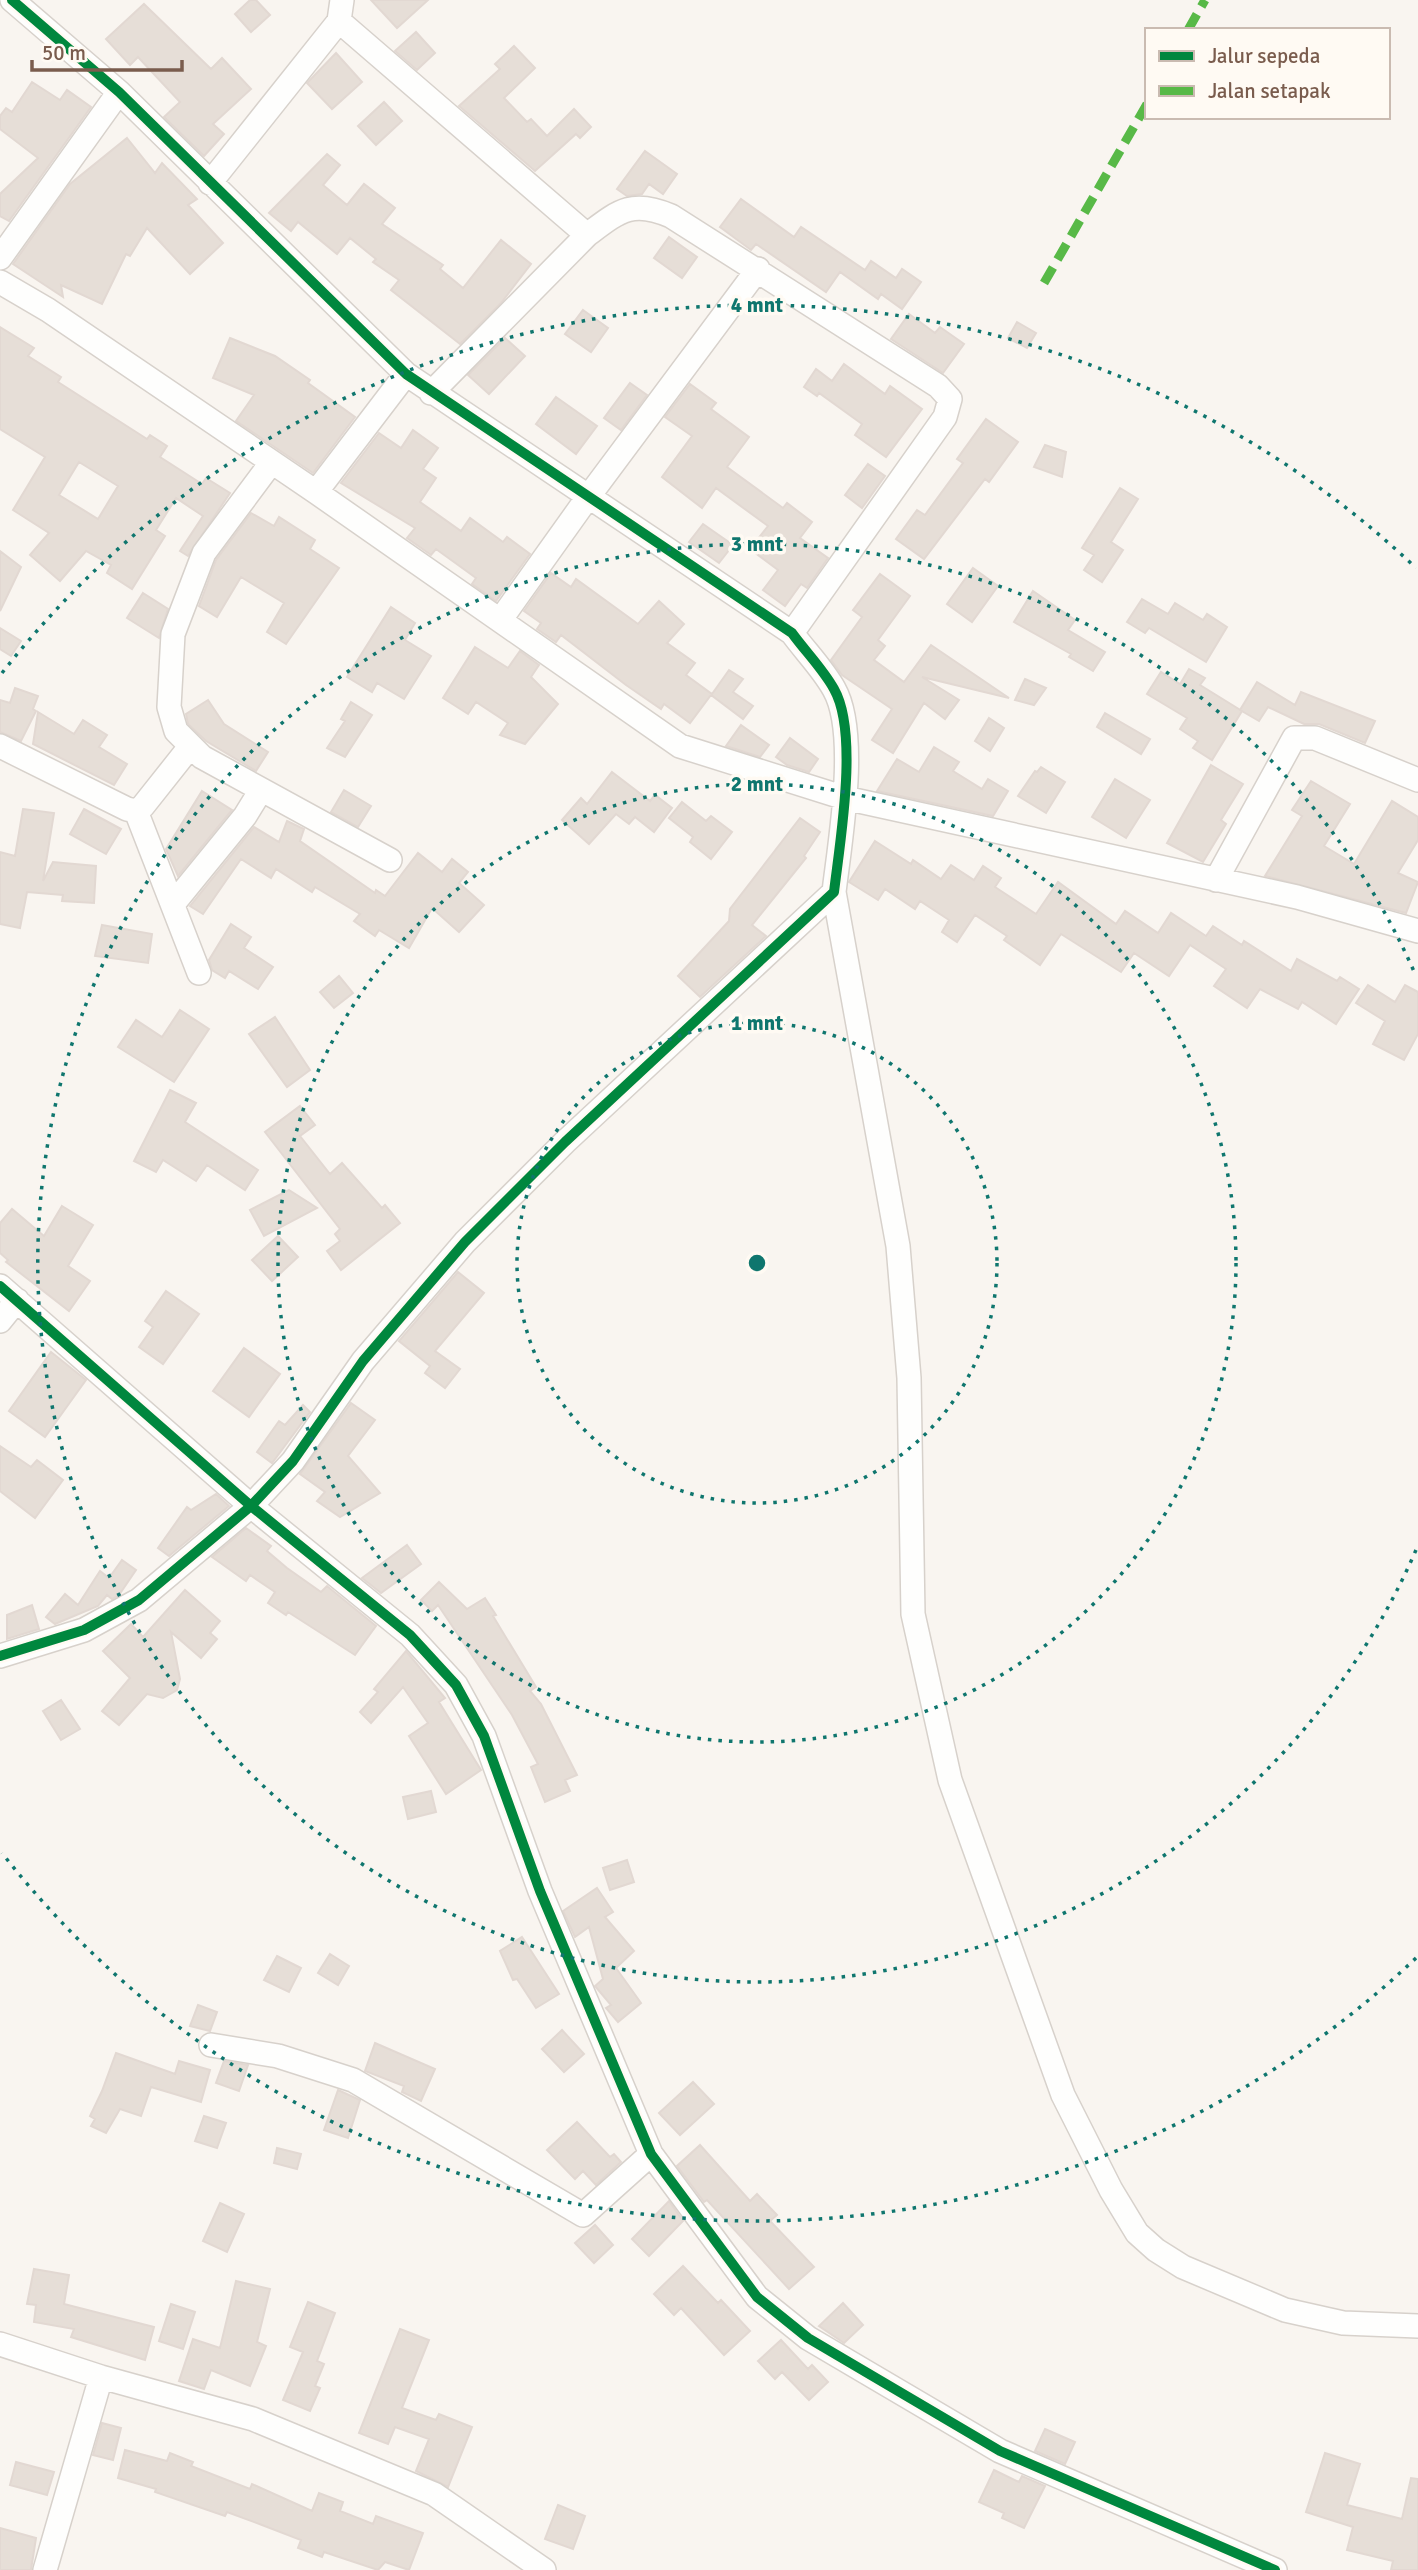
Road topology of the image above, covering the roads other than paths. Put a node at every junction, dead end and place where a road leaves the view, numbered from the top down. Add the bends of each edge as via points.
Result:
1 (12, 0) edge
2 (341, 10) edge
3 (119, 92) junction
4 (210, 183) junction
5 (587, 235) junction
6 (0, 258) edge
7 (758, 269) junction
8 (0, 282) edge
9 (406, 374) junction
10 (431, 393) junction
11 (271, 463) junction
12 (316, 492) junction
13 (580, 507) junction
14 (501, 620) junction
15 (792, 633) junction
16 (0, 746) edge
17 (189, 748) junction
18 (1418, 780) edge
19 (261, 790) junction
20 (845, 798) junction
21 (136, 811) junction
22 (390, 860) dead end
23 (1216, 880) junction
24 (834, 891) junction
25 (174, 903) junction
26 (1418, 930) edge
27 (199, 973) dead end
28 (8, 1293) edge
29 (0, 1321) edge
30 (251, 1506) junction
31 (0, 1656) edge
32 (211, 2045) dead end
33 (651, 2154) junction
34 (1418, 2326) edge
35 (0, 2344) edge
36 (101, 2377) junction
37 (45, 2570) edge
38 (544, 2570) edge
39 (1275, 2570) edge

1 - 3 street
2 - 4 street
2 - 5 street
3 - 4 street
3 - 6 street
4 - 9 street
5 - 7 street via 624,209 654,209
5 - 10 street
7 - 13 street
7 - 15 street via 950,399 946,417
8 - 11 street
9 - 10 street
9 - 12 street
10 - 13 street
11 - 12 street
11 - 17 street via 204,553 173,634 169,707 176,731
12 - 14 street
13 - 14 street
13 - 15 street
14 - 20 street via 680,746
15 - 20 street via 835,690 845,729
16 - 21 street
17 - 19 street
17 - 21 street
18 - 23 street via 1315,738 1294,738
19 - 22 street
19 - 25 street
20 - 23 street
20 - 24 street
21 - 25 street
23 - 26 street
24 - 30 street via 565,1142 465,1242 363,1361 293,1461
24 - 34 street via 898,1246 909,1378 914,1614 950,1780 1063,2095 1111,2190 1137,2233 1156,2250 1183,2267 1285,2310 1343,2323
25 - 27 street
28 - 29 street
28 - 30 street
30 - 31 street via 139,1600 83,1630
30 - 33 street via 410,1635 469,1705 540,1891
32 - 33 street via 278,2056 353,2080 583,2215
33 - 39 street via 757,2297 808,2339 1000,2451
35 - 36 street
36 - 37 street
36 - 38 street via 253,2419 434,2494

